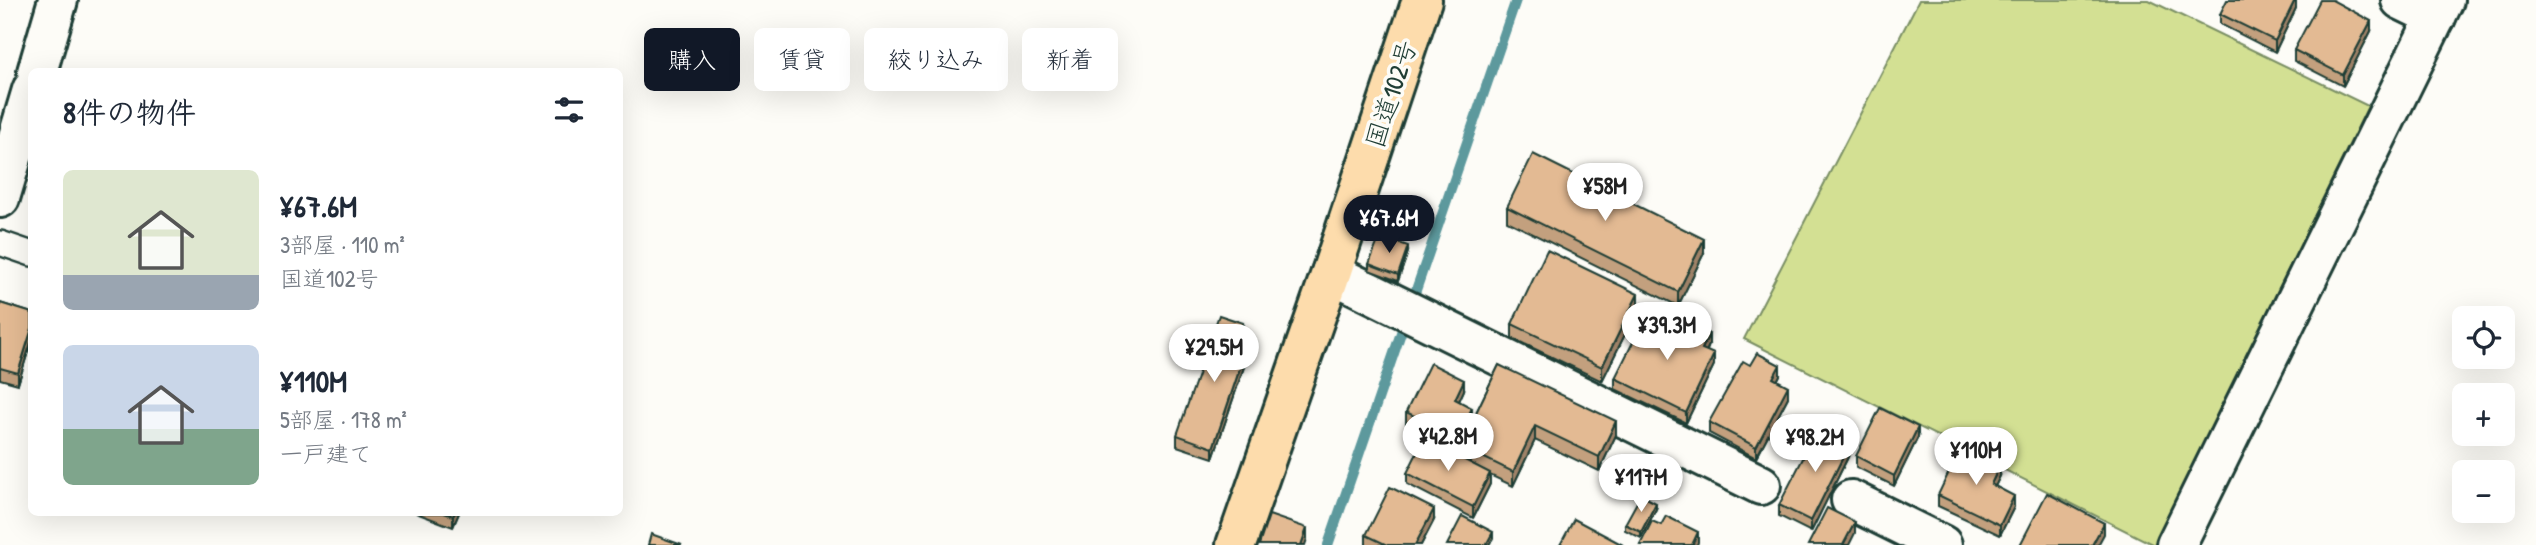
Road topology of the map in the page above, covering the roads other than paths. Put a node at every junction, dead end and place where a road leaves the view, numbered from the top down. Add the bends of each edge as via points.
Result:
1 (58, 0) edge
2 (1422, 0) edge
3 (2400, 0) edge
4 (2440, 9) edge
5 (38, 68) edge
6 (28, 104) edge
7 (0, 198) edge
8 (0, 243) edge
9 (28, 253) edge
10 (1331, 273) junction
11 (1761, 485) dead end
12 (1851, 500) dead end
13 (1236, 545) edge
14 (1942, 545) edge
15 (2176, 545) edge

1 - 5 street
2 - 10 highway, 国道102号
3 - 4 street
4 - 15 street
6 - 7 street
8 - 9 lane
10 - 11 street
10 - 13 highway, 国道102号
12 - 14 street

